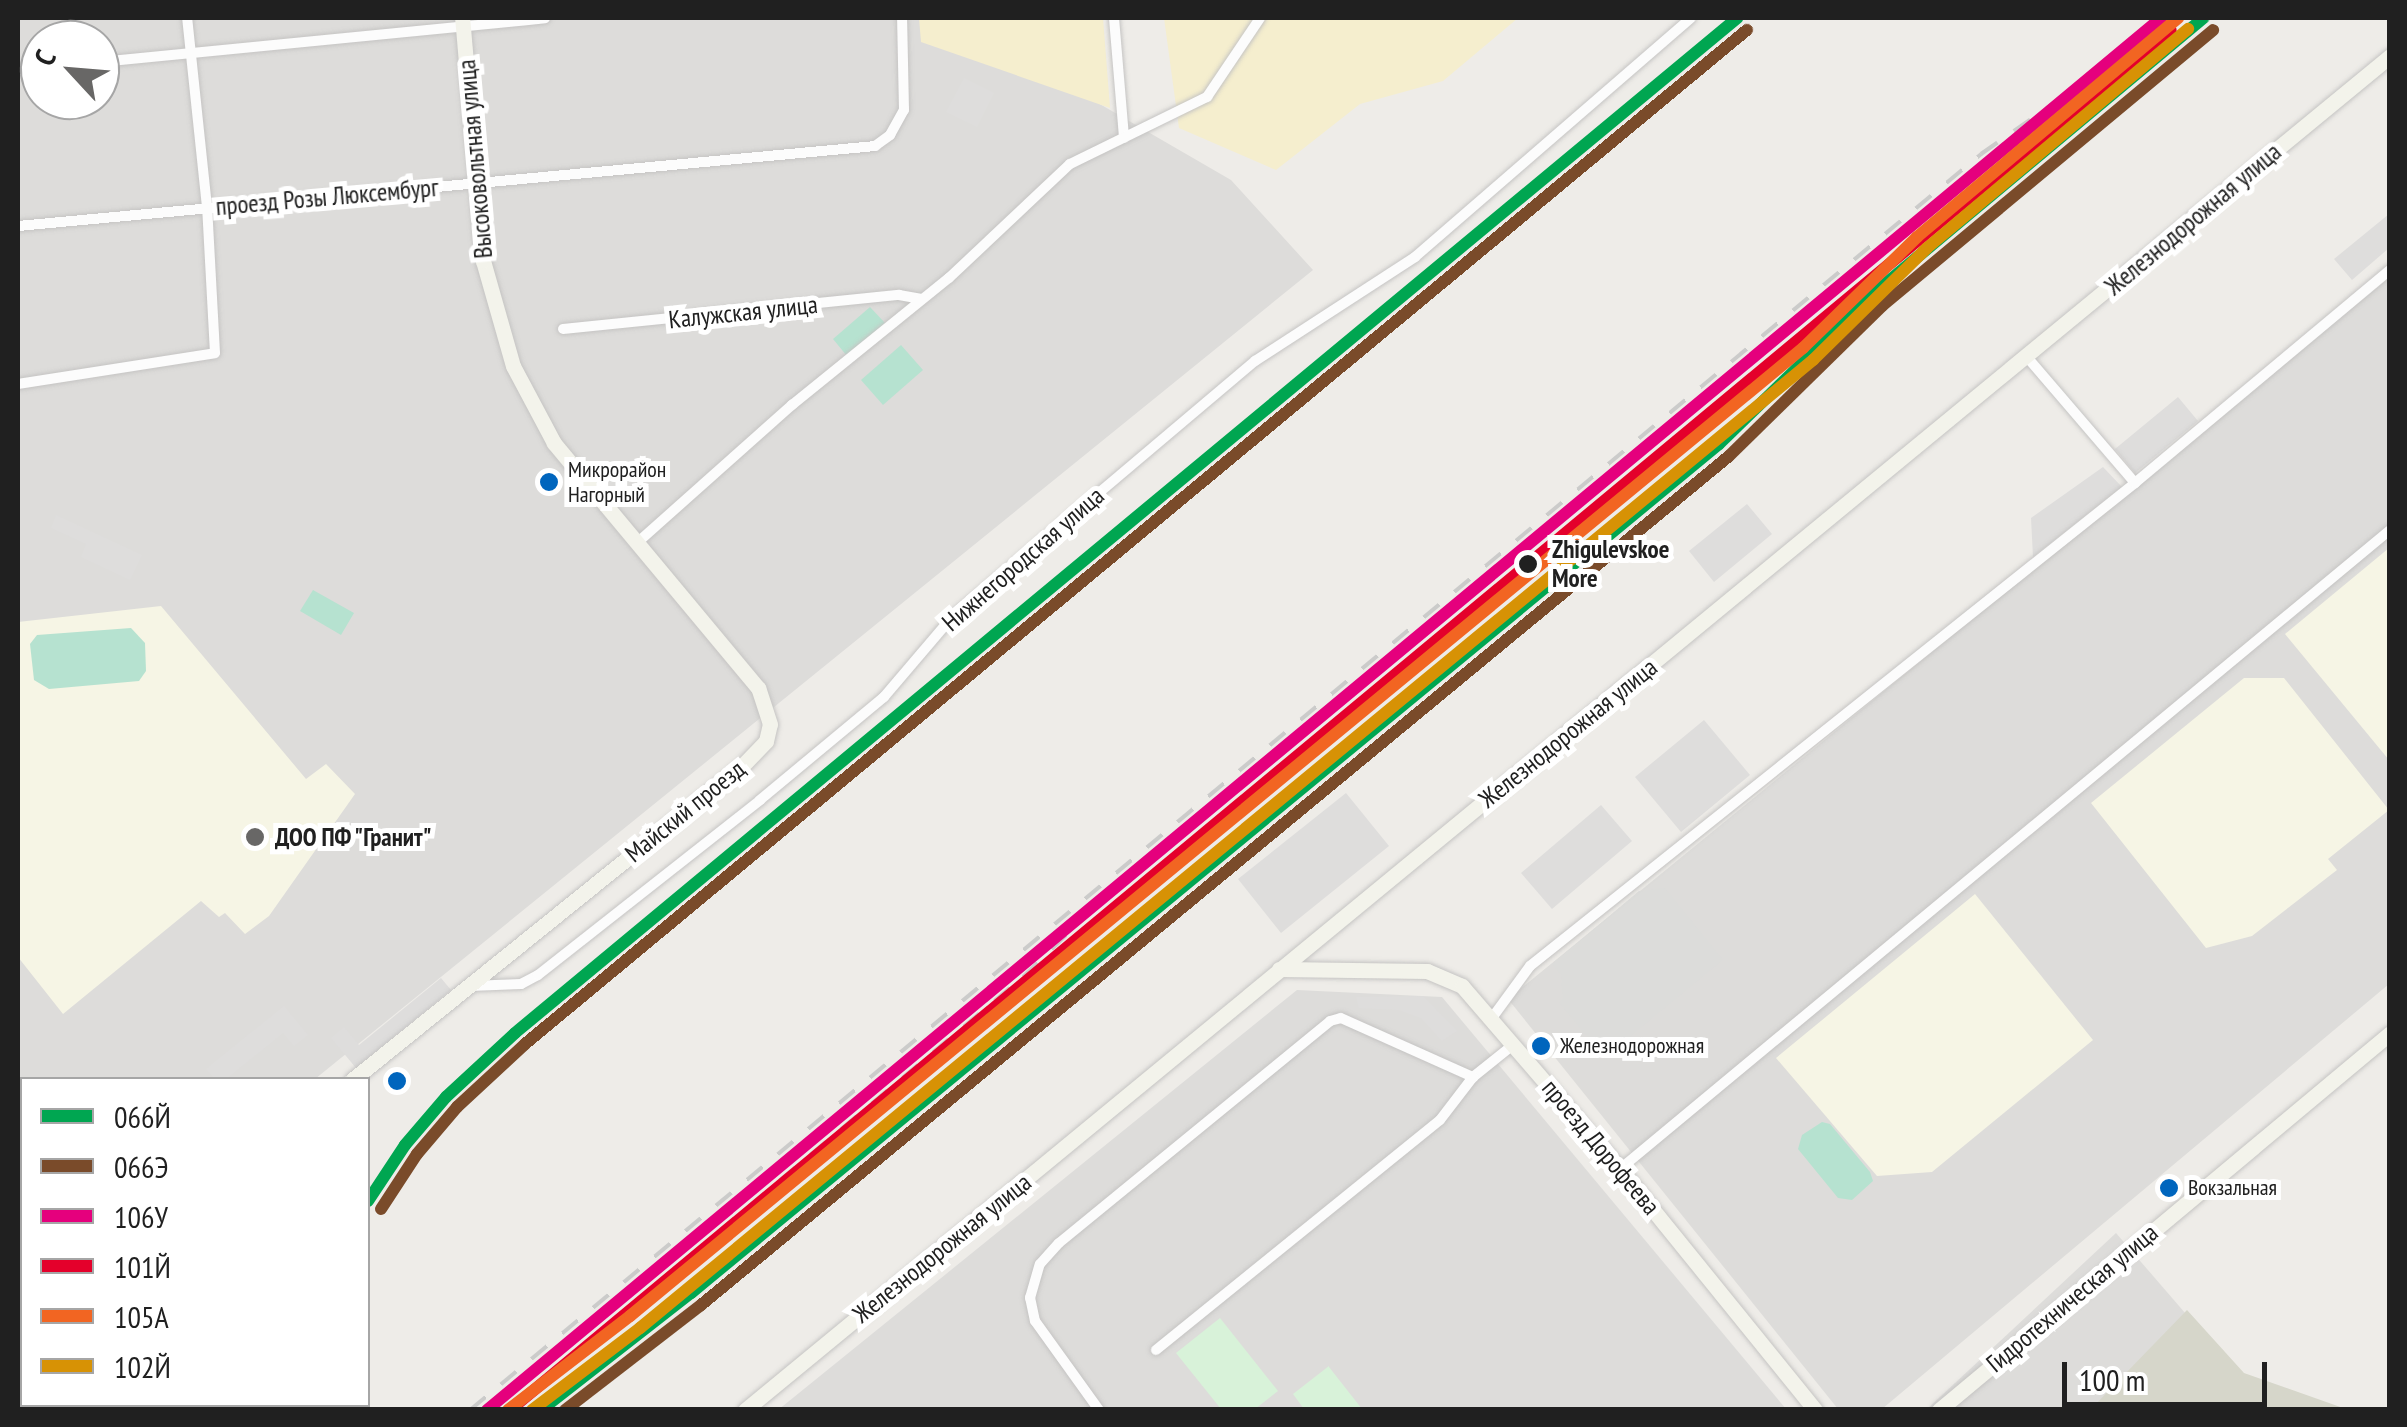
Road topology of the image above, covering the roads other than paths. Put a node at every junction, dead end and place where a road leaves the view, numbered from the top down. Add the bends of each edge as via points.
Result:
1 (187, 18) edge
2 (545, 18) edge
3 (902, 18) edge
4 (1114, 18) edge
5 (1260, 18) edge
6 (1691, 18) edge
7 (463, 21) edge
8 (190, 54) junction
9 (2390, 56) edge
10 (120, 60) edge
11 (1124, 138) junction
12 (476, 184) junction
13 (207, 207) junction
14 (18, 226) edge
15 (2390, 270) edge
16 (922, 300) junction
17 (563, 329) dead end
18 (2027, 357) junction
19 (18, 384) edge
20 (536, 410) joint
21 (2134, 484) junction
22 (2390, 530) edge
23 (637, 543) junction
24 (1279, 970) junction
25 (469, 986) junction
26 (1492, 1018) junction
27 (2390, 1033) edge
28 (1514, 1044) junction
29 (356, 1077) edge
30 (1472, 1077) junction
31 (1620, 1169) junction
32 (1156, 1350) dead end
33 (745, 1410) edge
34 (1099, 1410) edge
35 (1815, 1410) edge
36 (1939, 1410) edge

1 - 8 street
2 - 7 street
3 - 12 street, проезд Розы Люксембург via 904,110 875,146
4 - 11 street
5 - 11 street via 1207,97
6 - 25 street, Нижнегородская улица via 1415,257 1225,386 952,617 884,697 746,812 538,974 521,984
7 - 8 street
7 - 12 main road, Высоковольтная улица
8 - 10 street
8 - 13 street
9 - 18 main road, Железнодорожная улица
11 - 16 street via 1070,164
12 - 13 street, проезд Розы Люксембург
12 - 20 main road, Высоковольтная улица via 483,262 513,366
13 - 14 street, проезд Розы Люксембург
13 - 19 street via 215,352
15 - 21 street
16 - 17 street, Калужская улица via 899,295
16 - 23 street
18 - 21 street
18 - 24 main road, Железнодорожная улица
20 - 23 main road, Майский проезд via 554,443
21 - 26 street via 1530,966
22 - 31 street
23 - 25 main road, Майский проезд via 758,688 770,724 766,741
24 - 26 main road, проезд Дорофеева via 1427,971 1462,986
24 - 33 main road, Железнодорожная улица
25 - 29 main road
26 - 28 main road, проезд Дорофеева
27 - 36 main road, Гидротехническая улица
28 - 30 street
28 - 31 main road, проезд Дорофеева
30 - 32 street via 1440,1120
30 - 34 street via 1352,1022 1330,1021 1059,1244 1040,1264 1030,1298 1034,1321
31 - 35 main road, проезд Дорофеева

